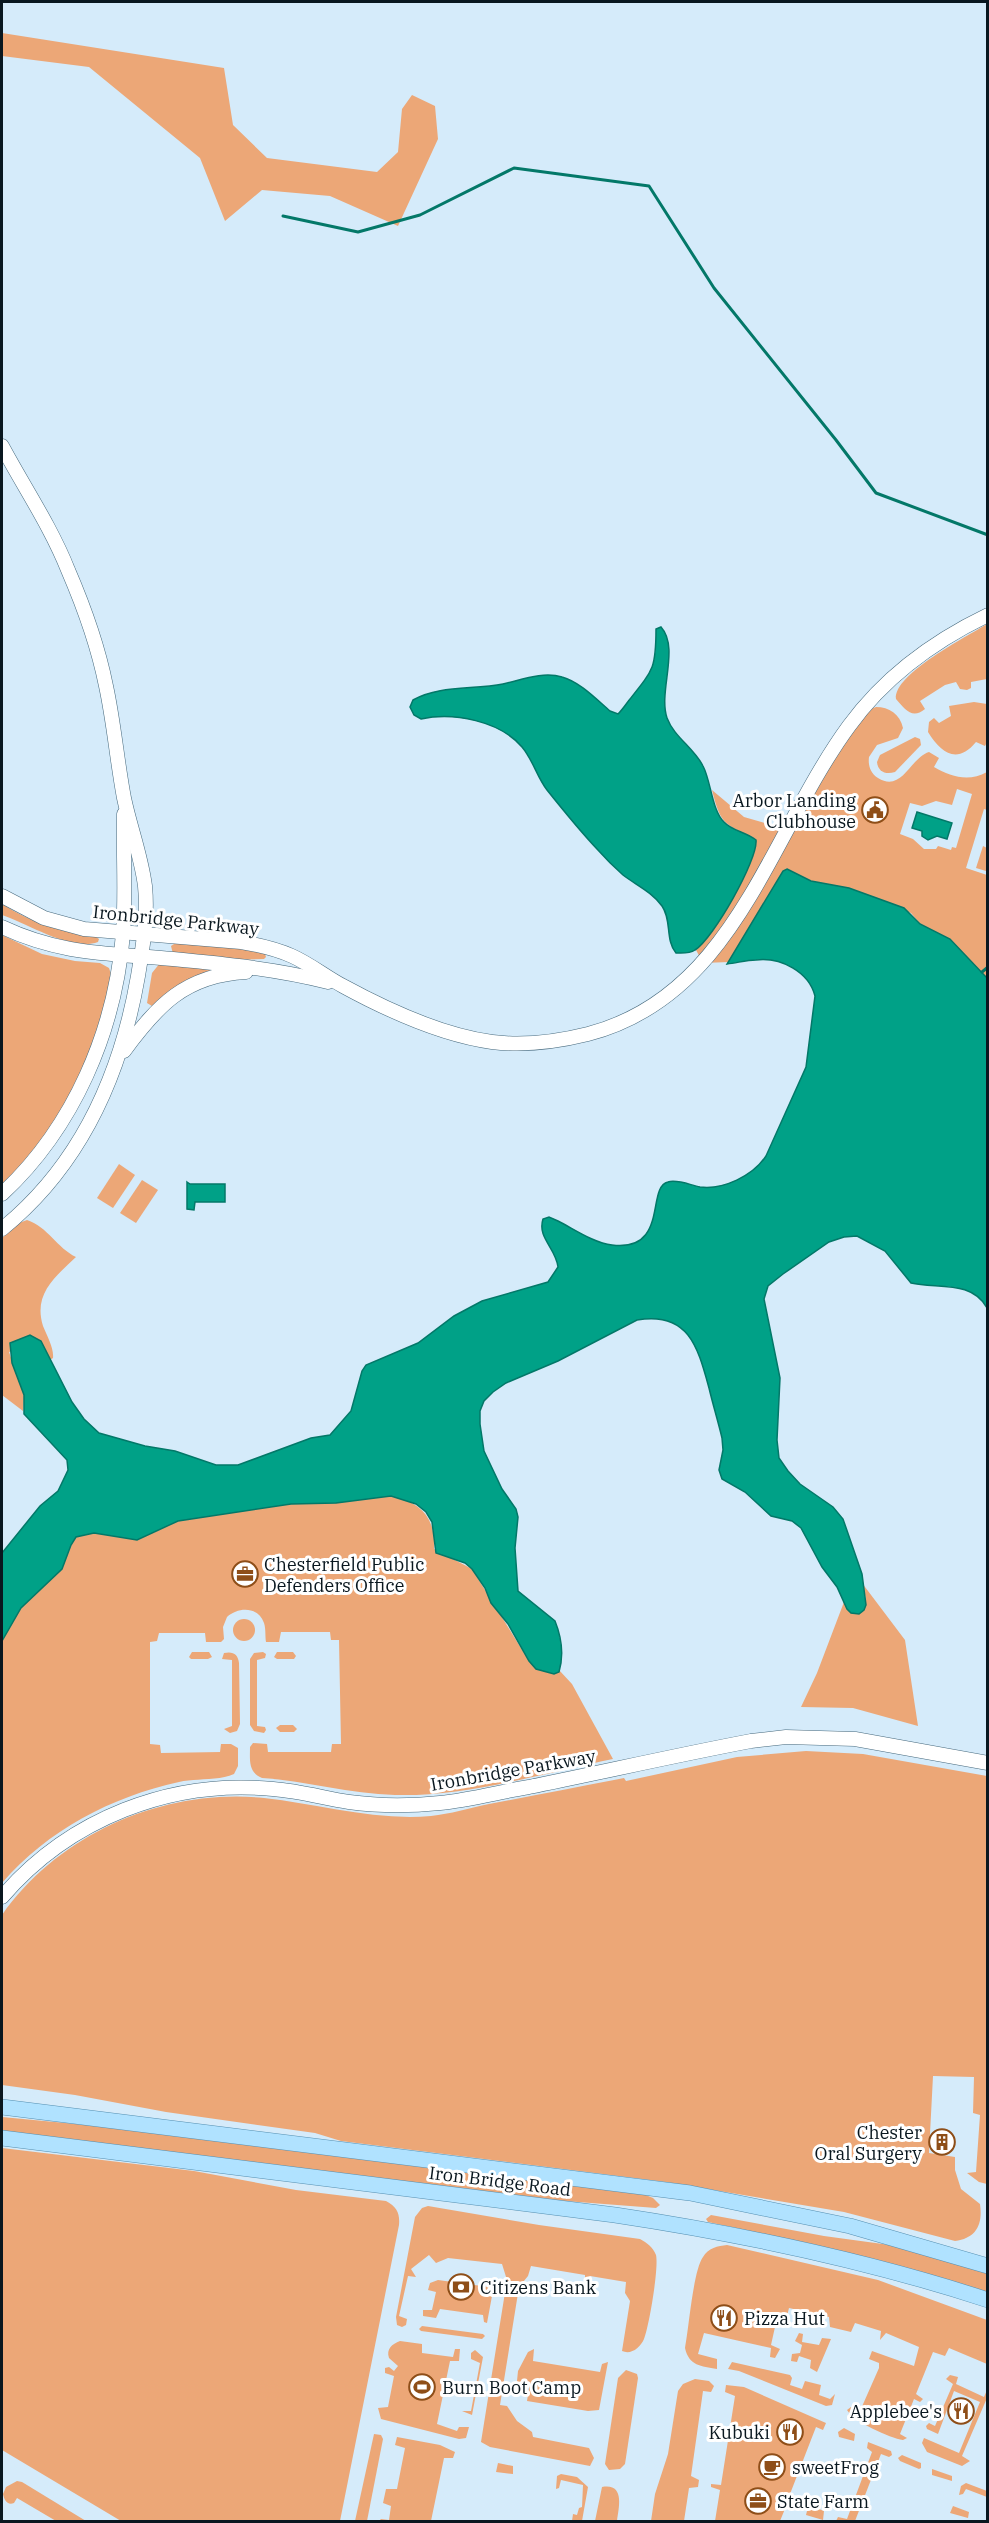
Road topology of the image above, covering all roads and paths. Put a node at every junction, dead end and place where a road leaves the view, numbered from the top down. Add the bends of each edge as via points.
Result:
1 (2, 446) edge
2 (987, 615) edge
3 (124, 797) junction
4 (2, 896) edge
5 (2, 927) edge
6 (123, 933) junction
7 (144, 934) junction
8 (121, 955) junction
9 (141, 957) junction
10 (287, 971) junction
11 (344, 987) junction
12 (119, 1057) junction
13 (2, 1194) edge
14 (2, 1228) edge
15 (987, 1763) edge
16 (2, 1897) edge
17 (2, 2107) edge
18 (2, 2138) edge
19 (987, 2266) edge
20 (987, 2300) edge

1 - 3 street via 68,567 89,624 107,687
2 - 11 street, Ironbridge Parkway via 898,672 866,705 823,766 734,922 688,979 654,1006 596,1032 571,1039 519,1044 445,1031
3 - 6 street
3 - 7 street via 144,879
4 - 6 street, Ironbridge Parkway via 62,924
5 - 8 street, Ironbridge Parkway via 66,950
6 - 7 street, Ironbridge Parkway
6 - 8 street
7 - 9 street
7 - 11 street, Ironbridge Parkway via 264,947 295,958
8 - 9 street, Ironbridge Parkway
8 - 13 street via 108,1017 83,1085 40,1152
9 - 10 street, Ironbridge Parkway
9 - 12 street
10 - 11 street, Ironbridge Parkway
10 - 12 street via 217,976 185,988 157,1008
12 - 14 street via 75,1149 36,1198
15 - 16 street, Ironbridge Parkway via 855,1739 786,1737 751,1740 438,1803 372,1804 275,1789 199,1789 109,1815 54,1848 22,1874
17 - 19 main road, Iron Bridge Road via 690,2193 850,2226
18 - 20 main road, Iron Bridge Road via 685,2226 819,2253

